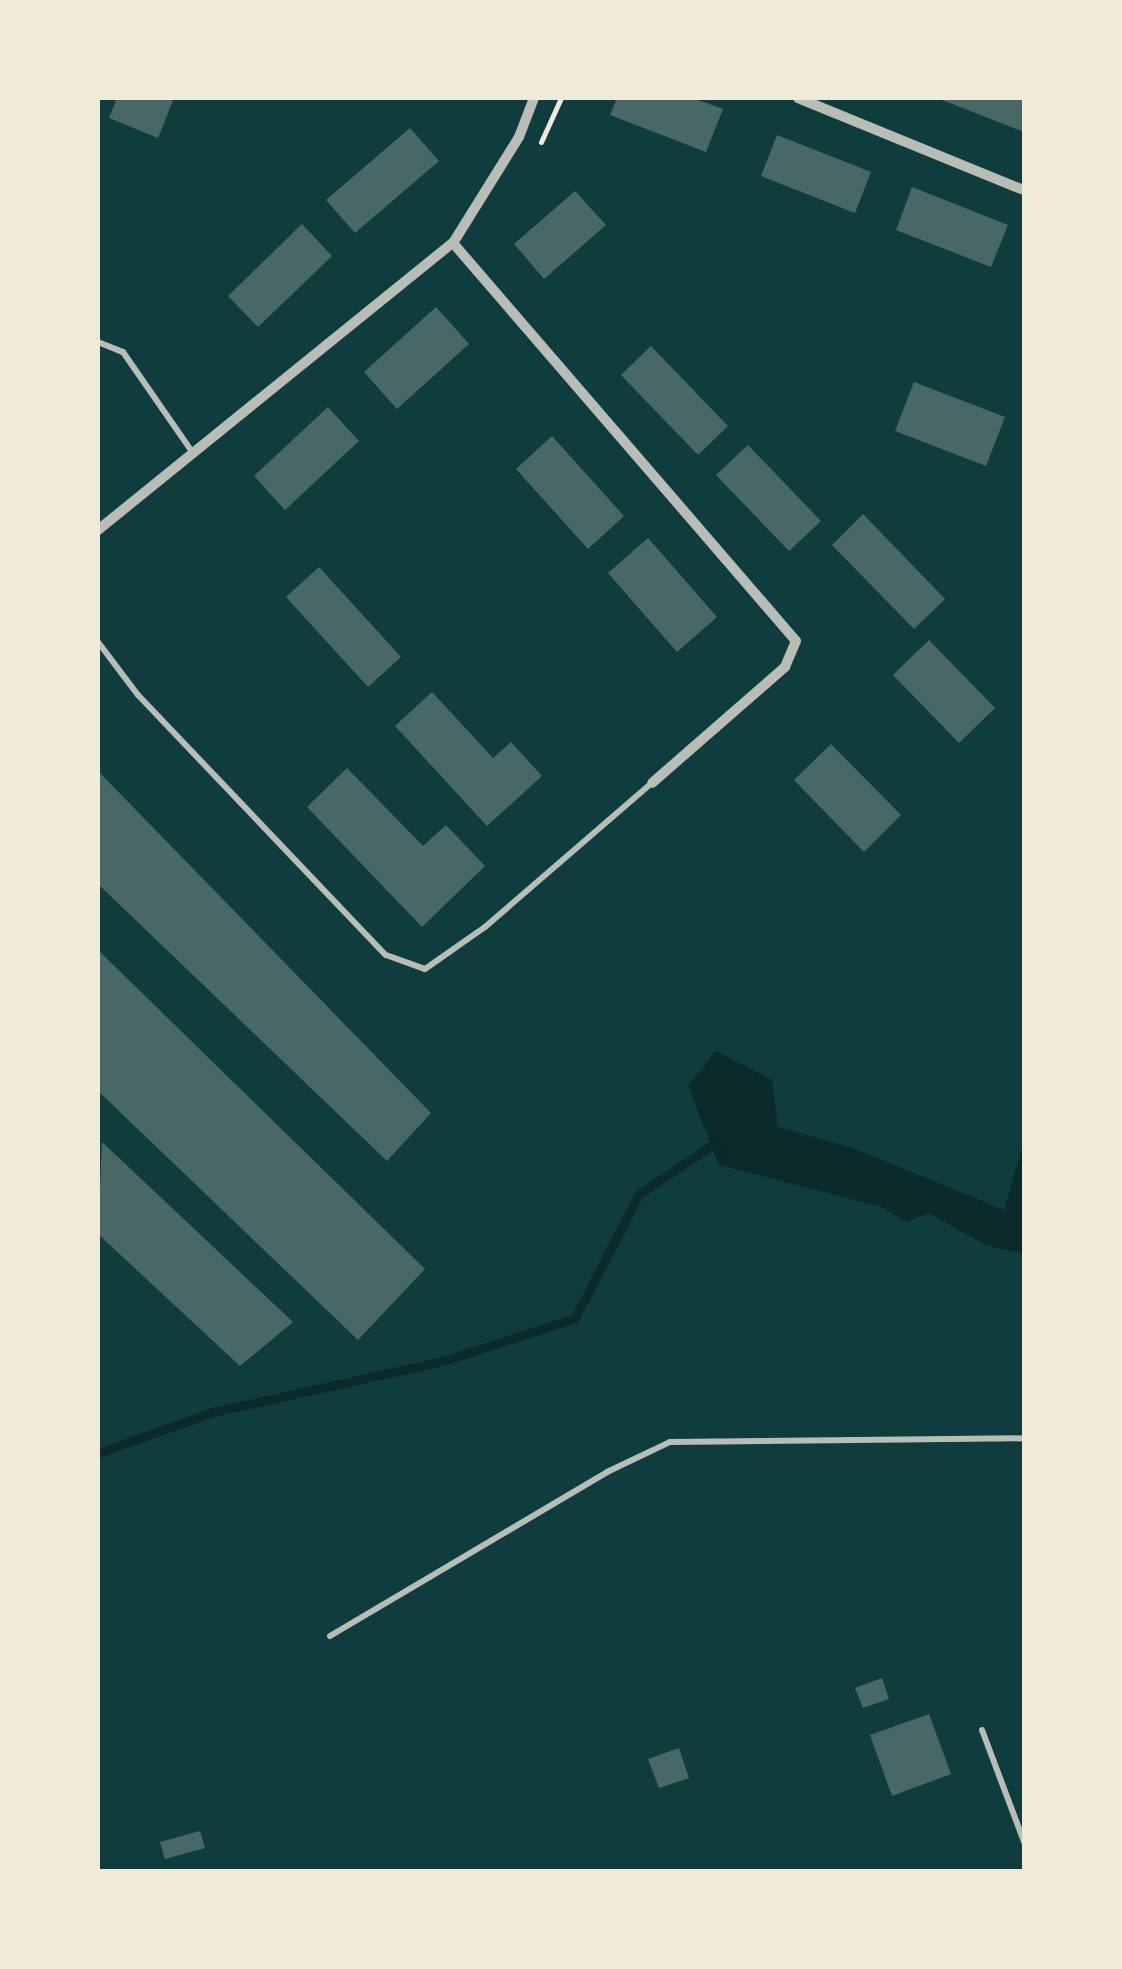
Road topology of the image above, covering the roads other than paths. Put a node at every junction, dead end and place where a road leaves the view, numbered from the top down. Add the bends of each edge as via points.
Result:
1 (534, 98) edge
2 (798, 98) edge
3 (1024, 190) edge
4 (453, 243) junction
5 (98, 342) edge
6 (193, 453) junction
7 (98, 530) edge
8 (98, 642) edge
9 (652, 784) joint
10 (1024, 1438) edge
11 (330, 1636) dead end
12 (982, 1730) dead end
13 (1024, 1842) edge

1 - 4 street via 520,137
2 - 3 street
4 - 6 street
4 - 9 street via 796,641 785,666
5 - 6 lane via 123,352
6 - 7 street
8 - 9 lane via 138,694 386,955 425,969 485,928
10 - 11 lane via 670,1442 607,1472
12 - 13 lane

